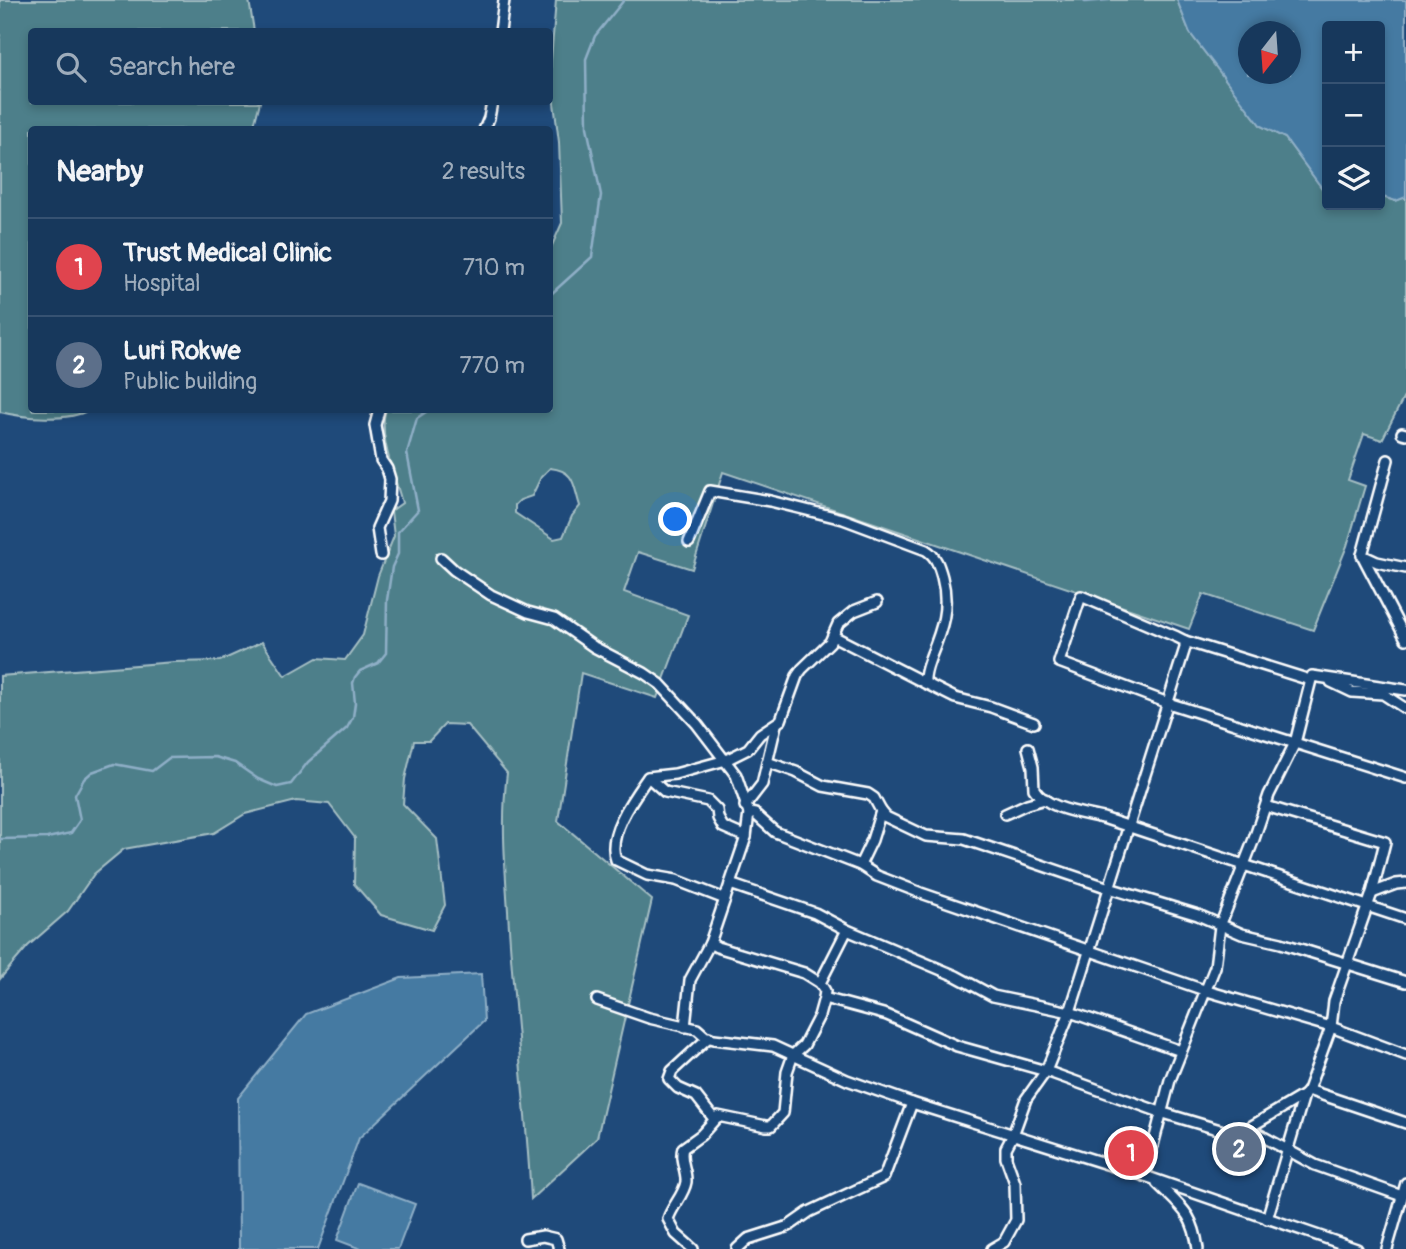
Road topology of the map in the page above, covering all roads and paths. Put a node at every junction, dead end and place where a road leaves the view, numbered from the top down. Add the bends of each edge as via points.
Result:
1 (504, 0) edge
2 (500, 28) edge
3 (491, 105) edge
4 (486, 126) edge
5 (378, 413) edge
6 (1388, 460) dead end
7 (689, 542) dead end
8 (381, 555) dead end
9 (1362, 555) junction
10 (441, 558) dead end
11 (1406, 559) edge
12 (1393, 565) junction
13 (1406, 568) edge
14 (877, 602) dead end
15 (833, 636) junction
16 (1406, 639) edge
17 (1185, 641) junction
18 (1311, 678) junction
19 (925, 682) junction
20 (1406, 690) edge
21 (1168, 703) junction
22 (1406, 709) edge
23 (1034, 723) dead end
24 (776, 726) junction
25 (1295, 743) junction
26 (1028, 748) dead end
27 (726, 760) junction
28 (767, 762) junction
29 (648, 777) junction
30 (1406, 778) edge
31 (1045, 799) junction
32 (1266, 806) junction
33 (747, 809) junction
34 (881, 811) junction
35 (1005, 814) dead end
36 (1127, 827) junction
37 (746, 837) junction
38 (1244, 864) junction
39 (860, 865) junction
40 (1406, 883) edge
41 (730, 884) junction
42 (1109, 888) junction
43 (1372, 893) junction
44 (725, 899) junction
45 (1367, 905) junction
46 (1406, 919) edge
47 (1220, 926) junction
48 (847, 930) junction
49 (710, 943) junction
50 (1090, 950) junction
51 (1345, 965) junction
52 (1406, 982) edge
53 (820, 983) junction
54 (1207, 991) junction
55 (824, 998) junction
56 (597, 1000) dead end
57 (1070, 1012) junction
58 (685, 1027) junction
59 (1331, 1027) junction
60 (709, 1037) junction
61 (804, 1045) junction
62 (1181, 1051) junction
63 (793, 1055) junction
64 (1406, 1055) edge
65 (811, 1063) junction
66 (1046, 1071) junction
67 (1306, 1092) junction
68 (912, 1103) junction
69 (1160, 1112) junction
70 (714, 1118) junction
71 (1406, 1123) edge
72 (1245, 1130) junction
73 (1013, 1135) junction
74 (1287, 1150) junction
75 (1149, 1178) junction
76 (1406, 1183) edge
77 (1402, 1196) junction
78 (1267, 1219) junction
79 (525, 1242) edge
80 (1005, 1245) edge
81 (559, 1249) edge
82 (692, 1249) edge
83 (737, 1249) edge
84 (992, 1249) edge
85 (1198, 1249) edge
86 (1357, 1249) edge
87 (1387, 1249) edge

1 - 2 street
3 - 4 street
5 - 8 street via 375,425 381,460 390,479 389,501 377,528
6 - 9 street
7 - 19 street via 710,491 844,519 926,550 939,568 947,607
9 - 12 street
9 - 16 street
10 - 27 street via 491,595 554,619 660,684
11 - 12 street
12 - 13 street
14 - 15 street via 845,617
15 - 19 street
15 - 24 street via 802,668
17 - 18 street
17 - 21 street
17 - 21 street via 1081,596 1059,663
18 - 20 street
18 - 22 street via 1352,692 1383,694
18 - 25 street
19 - 23 street via 954,698
21 - 25 street
21 - 36 street
24 - 27 street
24 - 28 street
25 - 30 street
25 - 32 street
26 - 31 street via 1034,789
27 - 29 street
27 - 33 street
28 - 33 street via 762,784
28 - 34 street via 823,786 868,793
29 - 37 street via 665,792 708,801 723,827
29 - 44 street via 624,812 614,857 647,875 676,880
31 - 35 street
31 - 36 street
32 - 38 street
32 - 43 street via 1385,842
33 - 37 street
33 - 39 street via 775,832
34 - 39 street
34 - 42 street via 926,836 964,839
36 - 38 street
36 - 42 street
37 - 41 street
38 - 45 street
38 - 47 street
39 - 50 street via 921,893
40 - 43 street
41 - 44 street
41 - 48 street via 816,913
42 - 47 street
42 - 50 street
43 - 45 street
44 - 49 street
45 - 46 street
45 - 51 street
47 - 51 street
47 - 54 street
48 - 53 street
48 - 57 street via 993,996
49 - 53 street via 804,973
49 - 58 street via 691,981
50 - 54 street
50 - 57 street
51 - 52 street
51 - 59 street
53 - 55 street
54 - 59 street
54 - 62 street
55 - 61 street
55 - 66 street via 887,1016 957,1046
56 - 58 street
57 - 62 street
57 - 66 street
58 - 60 street
59 - 64 street
59 - 67 street
60 - 63 street via 773,1046
60 - 70 street via 669,1079 696,1096
61 - 63 street
61 - 65 street
62 - 69 street
63 - 65 street
63 - 70 street via 783,1113 774,1124
65 - 68 street
66 - 69 street
66 - 73 street via 1026,1099
67 - 71 street
67 - 72 street
67 - 74 street
68 - 73 street
68 - 83 street via 884,1177 789,1226 748,1239
69 - 72 street via 1227,1132
69 - 75 street
70 - 82 street via 681,1152 685,1184 668,1219
72 - 74 street
73 - 75 street
73 - 80 street via 1006,1158 1015,1183 1016,1220
74 - 77 street via 1328,1171
74 - 78 street
75 - 78 street
75 - 85 street via 1190,1216
76 - 77 street
77 - 87 street
78 - 86 street
79 - 81 street via 549,1237 556,1239
80 - 84 street

